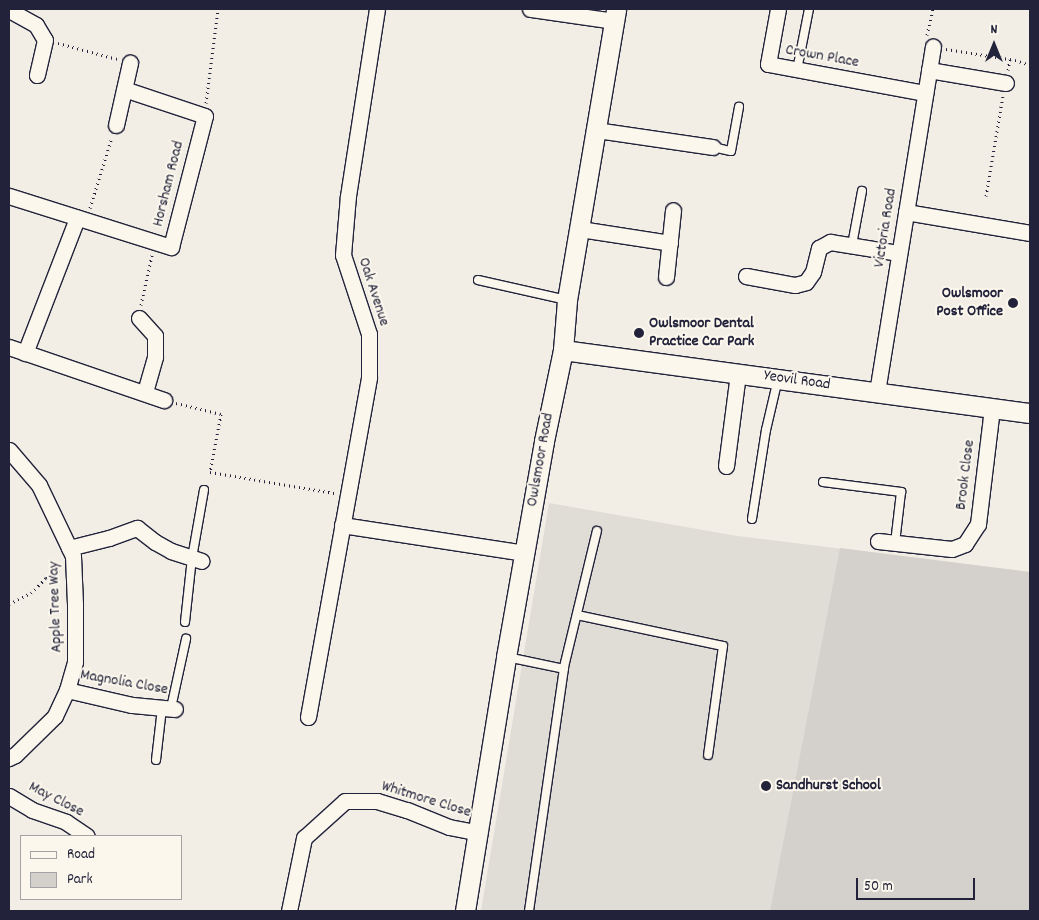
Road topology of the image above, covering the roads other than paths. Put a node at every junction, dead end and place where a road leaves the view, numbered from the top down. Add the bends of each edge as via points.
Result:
1 (377, 9) edge
2 (530, 9) edge
3 (778, 9) edge
4 (809, 9) edge
5 (9, 10) edge
6 (615, 15) edge
7 (933, 47) road end
8 (130, 63) road end
9 (797, 70) junction
10 (929, 70) junction
11 (37, 75) dead end
12 (1006, 82) road end
13 (124, 89) junction
14 (925, 93) junction
15 (739, 107) dead end
16 (116, 125) road end
17 (596, 130) junction
18 (713, 147) joint
19 (862, 191) dead end
20 (9, 196) edge
21 (673, 210) dead end
22 (906, 212) junction
23 (81, 219) junction
24 (580, 229) junction
25 (1030, 233) edge
26 (670, 243) junction
27 (852, 245) junction
28 (899, 253) junction
29 (746, 276) dead end
30 (666, 277) dead end
31 (478, 280) dead end
32 (567, 300) junction
33 (139, 318) road end
34 (9, 347) edge
35 (563, 350) junction
36 (25, 353) junction
37 (738, 373) junction
38 (778, 379) junction
39 (877, 392) junction
40 (145, 394) junction
41 (164, 400) road end
42 (992, 408) junction
43 (1030, 413) edge
44 (9, 450) edge
45 (726, 466) dead end
46 (823, 482) dead end
47 (204, 490) dead end
48 (752, 519) dead end
49 (342, 525) junction
50 (597, 531) dead end
51 (878, 541) dead end
52 (895, 543) junction
53 (69, 548) junction
54 (525, 553) junction
55 (197, 560) junction
56 (577, 615) junction
57 (184, 622) dead end
58 (186, 639) dead end
59 (506, 657) junction
60 (564, 669) junction
61 (67, 690) junction
62 (169, 708) junction
63 (308, 717) dead end
64 (708, 755) dead end
65 (9, 758) edge
66 (156, 760) dead end
67 (9, 796) edge
68 (479, 834) junction
69 (85, 835) edge
70 (289, 911) edge
71 (465, 911) edge
72 (529, 911) edge

1 - 49 street, Oak Avenue via 348,196 343,255 369,334 369,377
2 - 6 street
3 - 9 street, Crown Place via 768,64
4 - 9 lane
5 - 11 street via 36,25 44,40
6 - 17 street, Owlsmoor Road
7 - 10 street, Victoria Road
8 - 13 street
9 - 14 street, Crown Place
10 - 12 street
10 - 14 street, Victoria Road
13 - 16 street
13 - 23 street, Horsham Road via 205,116 171,247
14 - 22 street, Victoria Road
15 - 18 lane via 731,151
17 - 18 street
17 - 24 street, Owlsmoor Road
19 - 27 lane
20 - 23 street, Horsham Road
21 - 26 street
22 - 25 street
22 - 28 street, Victoria Road
23 - 36 street
24 - 26 street
24 - 32 street, Owlsmoor Road
26 - 30 street
27 - 28 street
27 - 29 street via 830,242 819,248 814,272 806,282 795,285
28 - 39 street, Victoria Road
31 - 32 lane
32 - 35 street, Owlsmoor Road
33 - 40 street via 155,336 155,357
34 - 36 street
35 - 37 street, Yeovil Road
35 - 54 street, Owlsmoor Road
36 - 40 street
37 - 38 street, Yeovil Road
37 - 45 street
38 - 39 street, Yeovil Road
38 - 48 lane
39 - 42 street, Yeovil Road
40 - 41 street
42 - 43 street, Yeovil Road
42 - 52 street, Brook Close via 978,524 965,544 952,549
44 - 53 street, Apple Tree Way via 39,485
46 - 52 lane via 901,492
47 - 55 lane
49 - 54 street
49 - 63 street, Oak Avenue
50 - 56 lane
51 - 52 street, Brook Close
53 - 55 street via 137,528 155,542
53 - 61 street, Apple Tree Way via 74,567 75,662
54 - 59 street, Owlsmoor Road
55 - 57 lane
56 - 60 lane
56 - 64 lane via 723,646
58 - 62 lane
59 - 60 lane
59 - 68 street, Owlsmoor Road
60 - 72 lane
61 - 62 street, Magnolia Close via 105,700
61 - 65 street, Apple Tree Way via 55,716
62 - 66 lane
67 - 69 street, May Close via 32,810 66,822
68 - 70 street, Whitmore Close via 449,827 377,801 345,801 304,838
68 - 71 street, Owlsmoor Road

